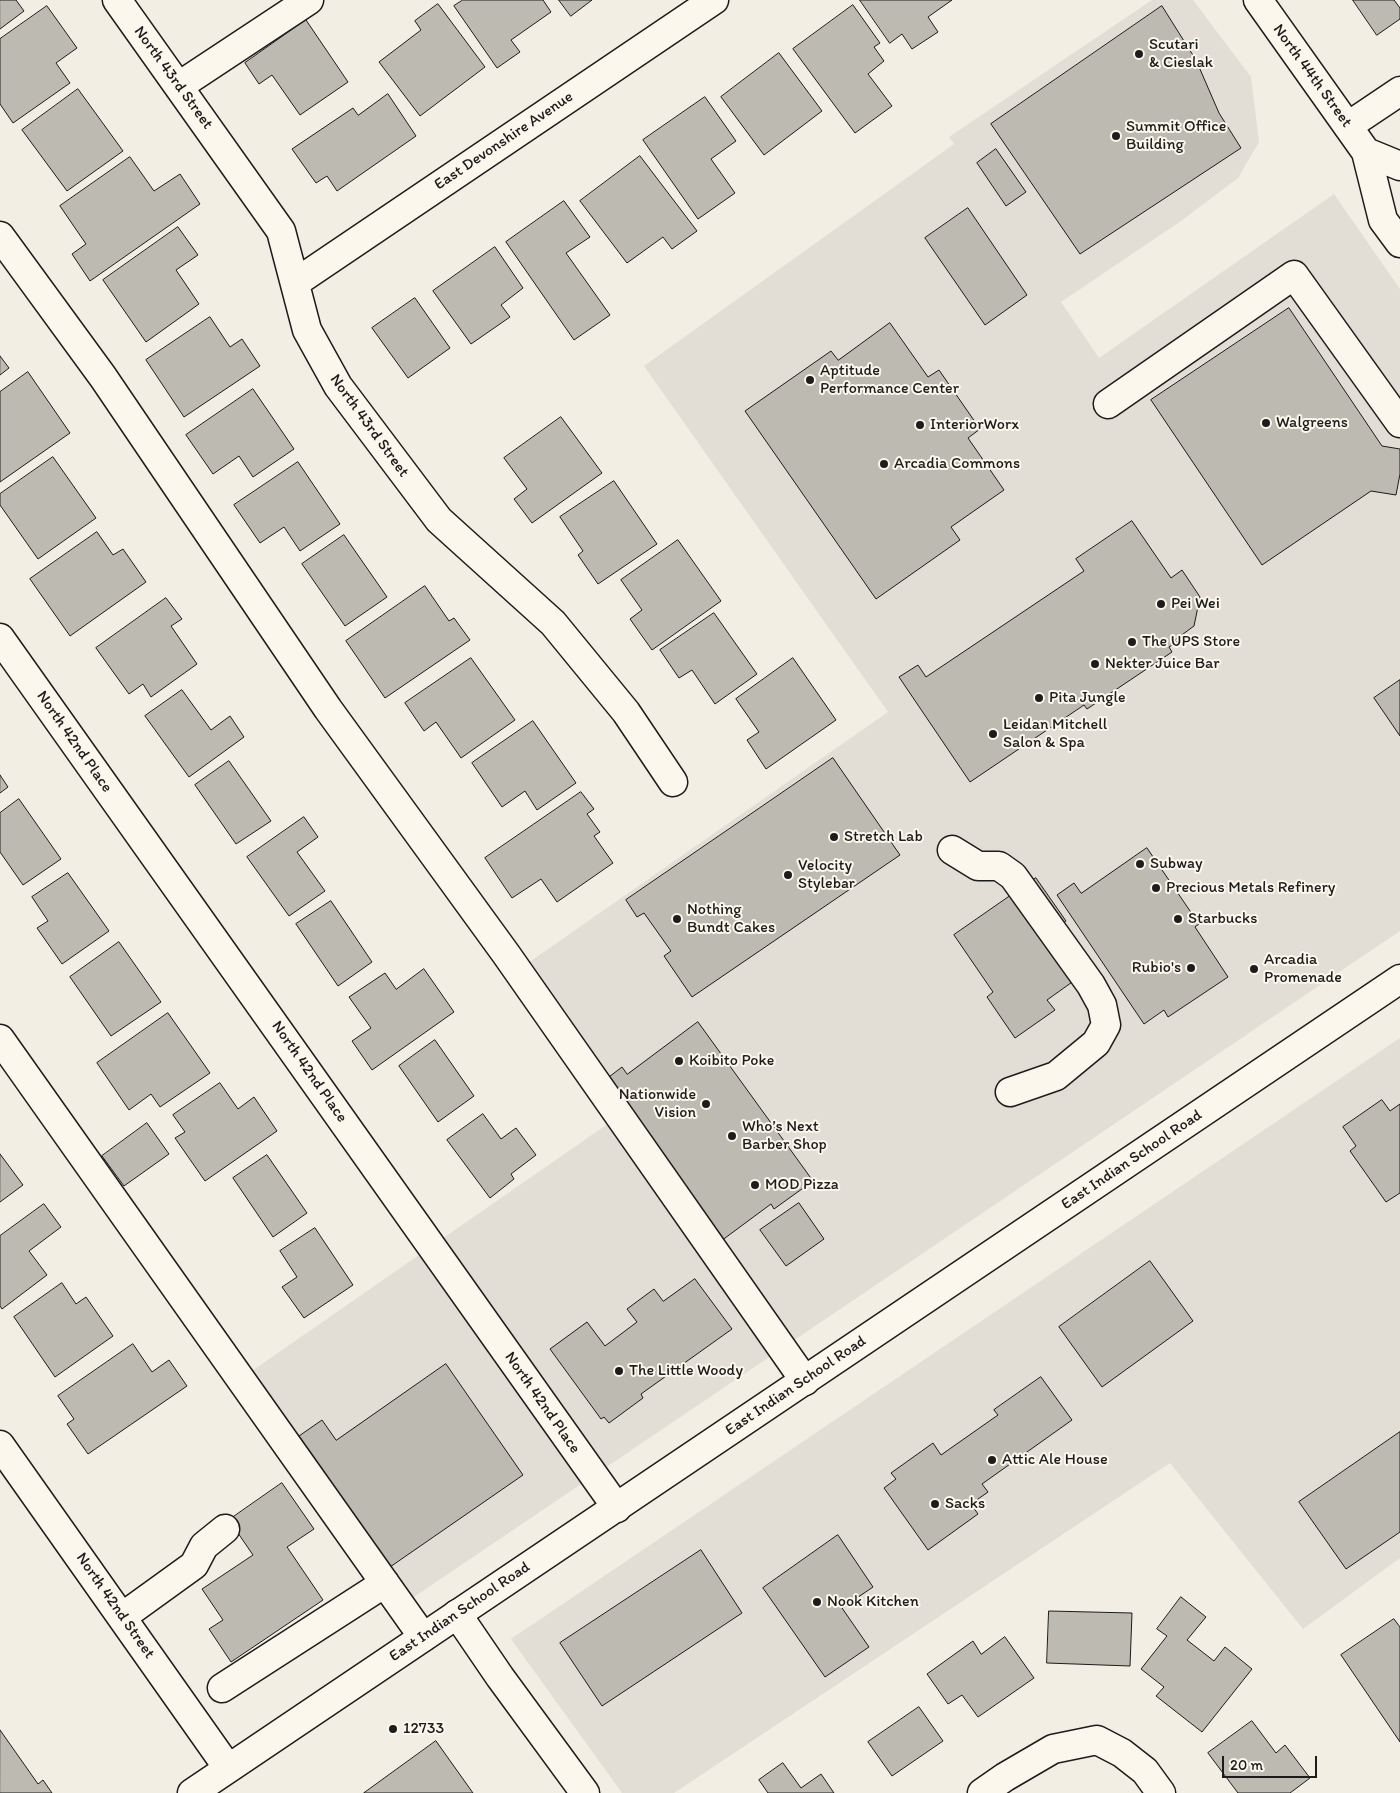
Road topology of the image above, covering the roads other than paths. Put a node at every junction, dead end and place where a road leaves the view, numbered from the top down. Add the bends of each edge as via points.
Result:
1 (117, 0) edge
2 (309, 0) edge
3 (714, 0) edge
4 (1258, 0) edge
5 (179, 86) junction
6 (1400, 92) edge
7 (1348, 126) junction
8 (1366, 152) junction
9 (1400, 166) edge
10 (0, 236) edge
11 (1400, 243) edge
12 (295, 283) junction
13 (1108, 404) dead end
14 (1400, 423) edge
15 (0, 638) edge
16 (673, 782) dead end
17 (952, 850) dead end
18 (1400, 979) edge
19 (0, 1038) edge
20 (1010, 1092) dead end
21 (805, 1381) junction
22 (0, 1445) edge
23 (8, 1472) edge
24 (616, 1508) junction
25 (225, 1529) dead end
26 (385, 1583) junction
27 (457, 1614) junction
28 (122, 1617) junction
29 (423, 1637) junction
30 (222, 1688) dead end
31 (228, 1768) junction
32 (192, 1793) edge
33 (586, 1793) edge
34 (982, 1793) edge
35 (1160, 1793) edge

1 - 5 street, North 43rd Street
2 - 5 street
3 - 12 street, East Devonshire Avenue
4 - 7 street, North 44th Street
5 - 12 street, North 43rd Street via 281,231
6 - 7 street
7 - 8 street, North 44th Street
8 - 9 street
8 - 11 street, North 44th Street via 1383,220
10 - 21 street via 103,377 328,709 506,954
12 - 16 street, North 43rd Street via 307,330 338,386 356,410 440,520 553,623 626,712
13 - 14 street via 1294,275
15 - 24 street, North 42nd Place
17 - 20 street via 978,866 998,866 1013,876 1091,985 1102,1006 1106,1025 1096,1043 1056,1076
18 - 21 street, East Indian School Road
19 - 26 street
21 - 24 street, East Indian School Road
22 - 23 street, North 42nd Street
23 - 28 street, North 42nd Street
24 - 27 street, East Indian School Road
25 - 28 street via 204,1546 194,1565
26 - 29 street
26 - 30 street
27 - 29 street, East Indian School Road
27 - 33 street
28 - 31 street, North 42nd Street
29 - 31 street, East Indian School Road
31 - 32 street, East Indian School Road
34 - 35 street via 1053,1749 1097,1740 1122,1753 1145,1771

